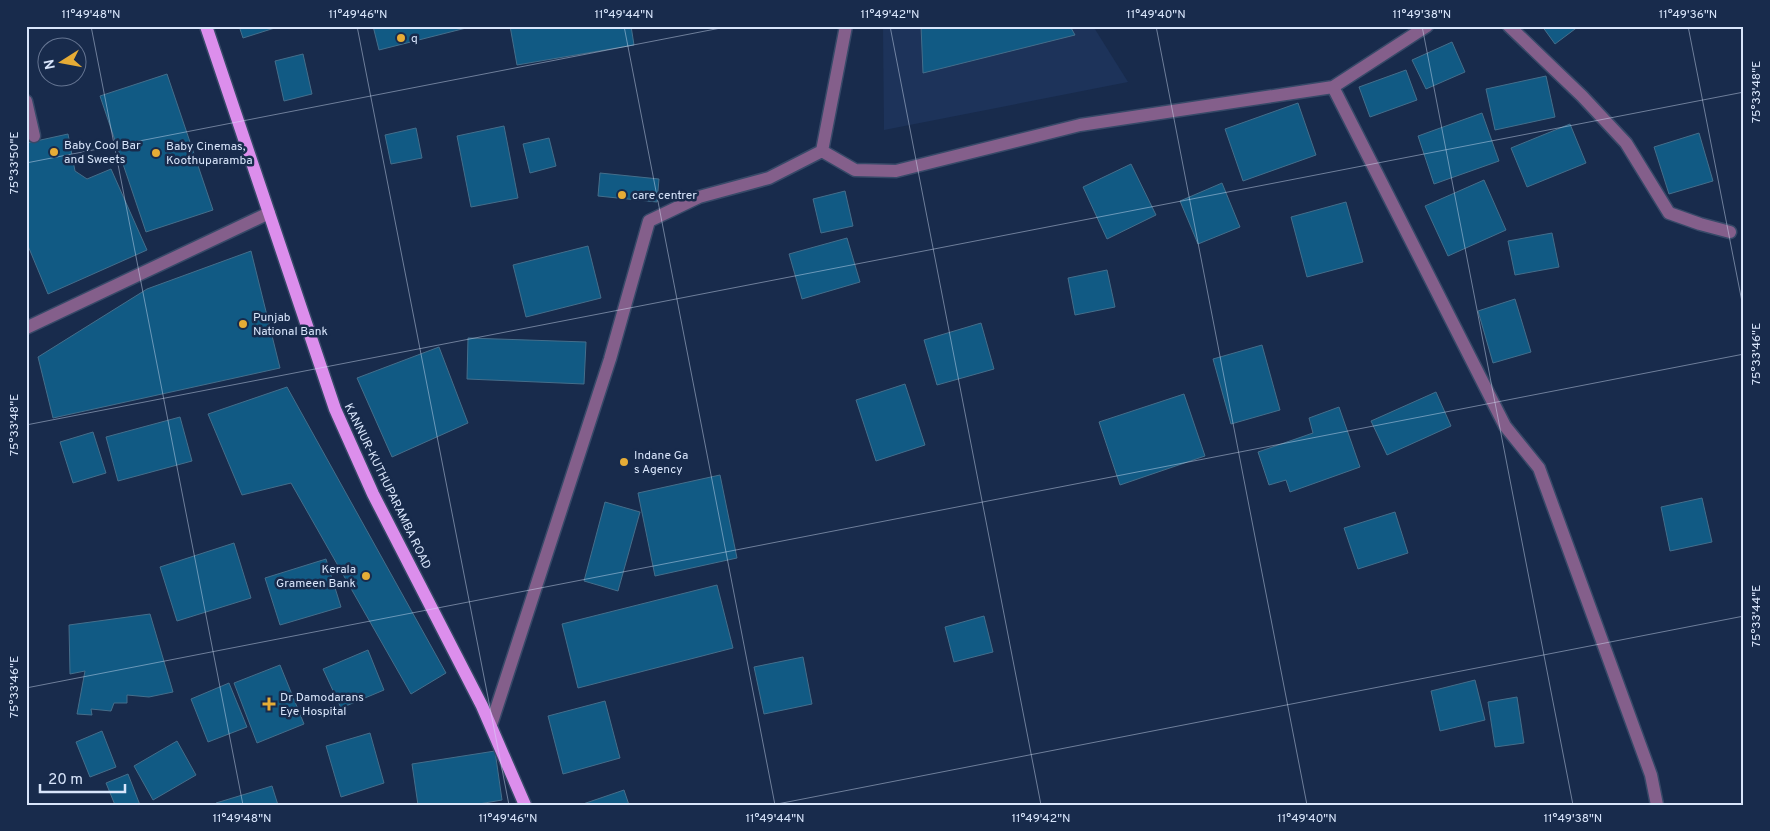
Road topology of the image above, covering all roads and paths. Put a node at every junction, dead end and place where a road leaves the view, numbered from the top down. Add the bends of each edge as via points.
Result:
1 (206, 26) edge
2 (846, 26) edge
3 (1427, 26) edge
4 (1509, 26) edge
5 (1333, 86) junction
6 (26, 101) edge
7 (34, 136) dead end
8 (822, 151) junction
9 (269, 213) junction
10 (1730, 232) dead end
11 (26, 328) edge
12 (491, 725) junction
13 (525, 805) edge
14 (1657, 805) edge

1 - 9 main road, KANNUR-KUTHUPARAMBA ROAD
2 - 8 street
3 - 5 street
4 - 10 street via 1626,143 1669,213
5 - 8 street via 1080,125 896,171 856,170
5 - 14 street via 1505,426 1539,468 1651,775
6 - 7 street
8 - 12 street via 769,178 699,198 649,221 610,359
9 - 11 street
9 - 12 main road, KANNUR-KUTHUPARAMBA ROAD via 335,410 373,494
12 - 13 main road, KANNUR-KUTHUPARAMBA ROAD

